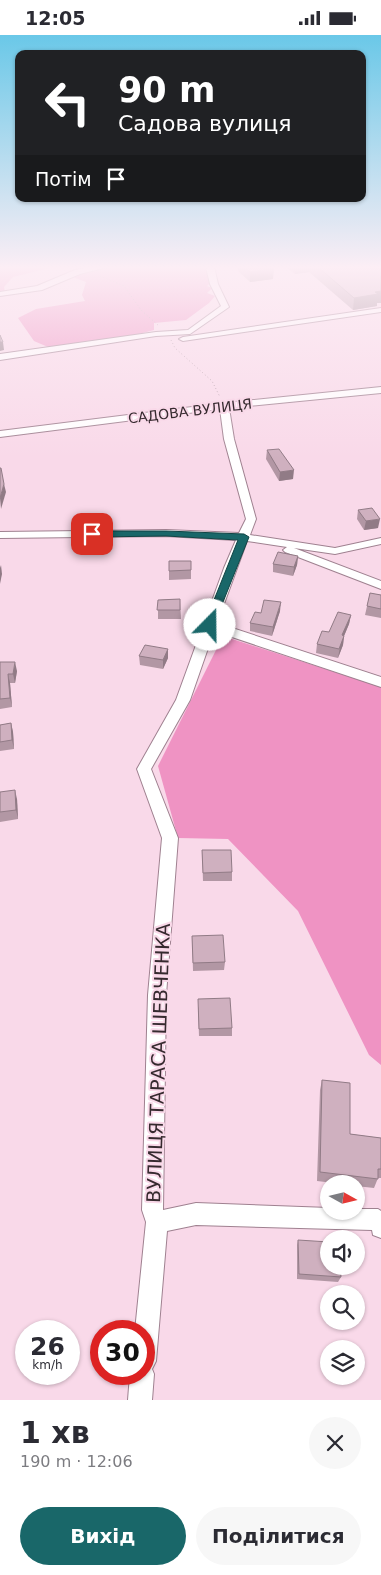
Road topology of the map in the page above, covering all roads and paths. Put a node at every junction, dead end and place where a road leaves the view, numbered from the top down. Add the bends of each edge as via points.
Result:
1 (163, 331) edge
2 (192, 331) edge
3 (218, 331) edge
4 (168, 337) junction
5 (0, 357) edge
6 (381, 390) edge
7 (224, 406) junction
8 (0, 434) edge
9 (0, 535) edge
10 (244, 537) junction
11 (270, 541) junction
12 (381, 541) edge
13 (336, 551) junction
14 (330, 566) junction
15 (381, 585) edge
16 (210, 625) junction
17 (381, 683) edge
18 (157, 1222) junction
19 (381, 1227) edge
20 (148, 1320) edge
21 (141, 1385) edge
22 (140, 1400) edge

1 - 4 path
2 - 4 street
3 - 4 street
4 - 5 street
4 - 7 path via 175,348 212,381
6 - 7 street, САДОВА ВУЛИЦЯ
7 - 8 street, САДОВА ВУЛИЦЯ
7 - 10 street via 229,439 251,519
9 - 10 street via 166,533
10 - 11 street
10 - 16 street
11 - 13 street
11 - 14 street
12 - 13 street
13 - 14 street
14 - 15 street
16 - 17 street
16 - 18 street, ВУЛИЦЯ ТАРАСА ШЕВЧЕНКА via 183,700 144,769 170,838 157,995 152,1210
18 - 19 street via 196,1214 378,1220
18 - 20 street, ВУЛИЦЯ ТАРАСА ШЕВЧЕНКА
21 - 22 street

